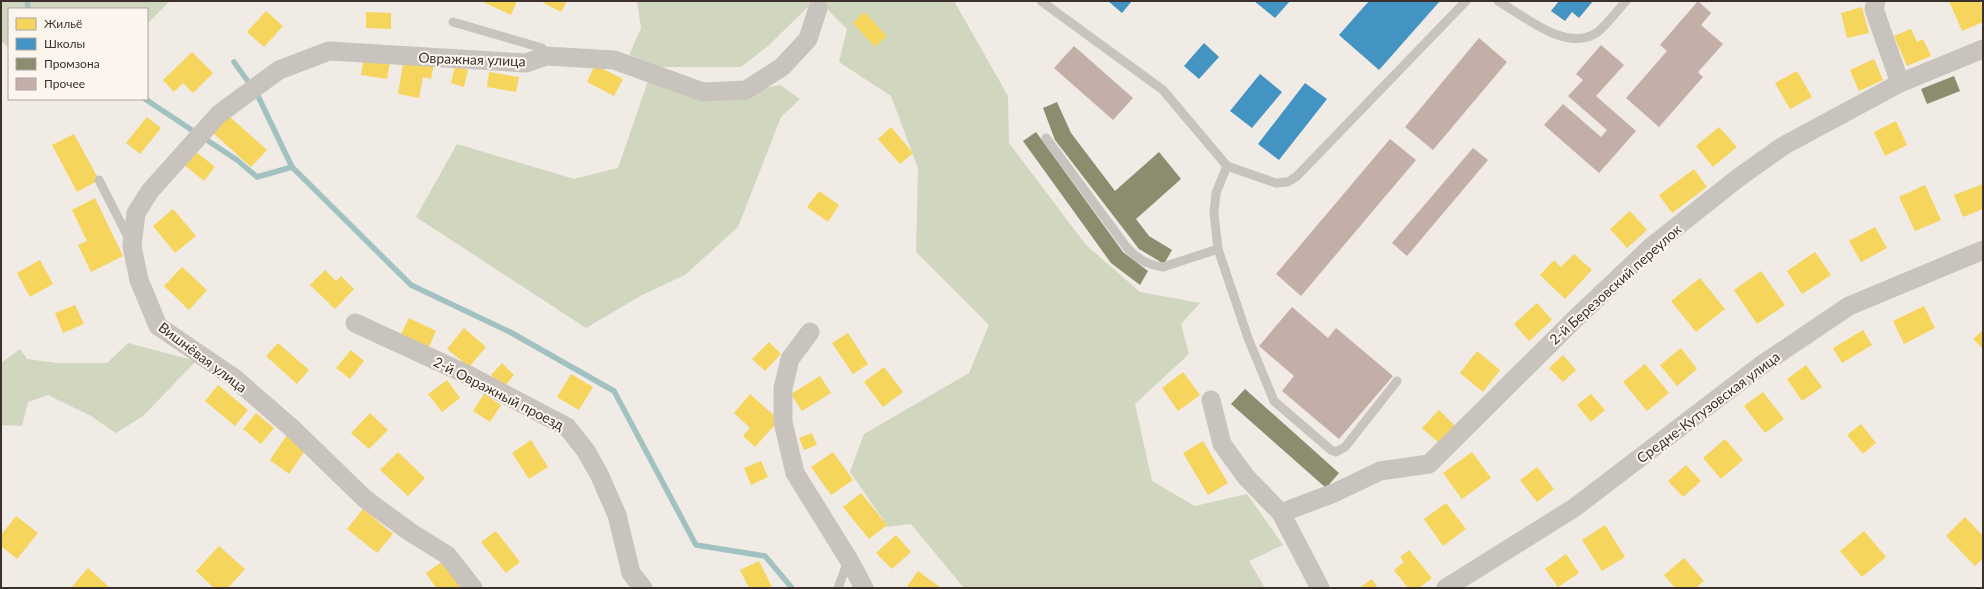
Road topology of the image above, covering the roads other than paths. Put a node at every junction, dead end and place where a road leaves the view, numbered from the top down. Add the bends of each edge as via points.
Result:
1 (1041, 1) edge
2 (1466, 1) edge
3 (1498, 1) edge
4 (1626, 1) edge
5 (1875, 5) edge
6 (818, 8) dead end
7 (452, 22) dead end
8 (1983, 48) edge
9 (329, 51) joint
10 (546, 56) junction
11 (1900, 83) junction
12 (1046, 138) dead end
13 (1227, 166) junction
14 (99, 180) dead end
15 (132, 246) junction
16 (1218, 249) junction
17 (1983, 250) edge
18 (355, 323) dead end
19 (810, 332) dead end
20 (1397, 381) dead end
21 (1211, 400) dead end
22 (1281, 513) junction
23 (849, 560) junction
24 (473, 588) edge
25 (643, 588) edge
26 (838, 588) edge
27 (864, 588) edge
28 (1320, 588) edge
29 (1446, 588) edge

1 - 13 lane via 1163,90
2 - 13 lane via 1297,176 1288,182 1276,183
3 - 4 lane via 1556,36 1569,39 1583,38 1598,32
5 - 11 street
6 - 10 street, Овражная улица via 808,39 782,67 746,90 703,92 614,60
7 - 10 lane via 542,48
8 - 11 street, 2-й Березовский переулок
9 - 10 street, Овражная улица via 526,63
9 - 15 street, Вишнёвая улица via 280,70 219,114 150,191 136,213
11 - 22 street, 2-й Березовский переулок via 1783,146 1651,247 1429,464 1380,471 1334,493
12 - 16 lane via 1138,258 1163,268
13 - 16 lane via 1216,193 1214,212
14 - 15 lane
15 - 24 street, Вишнёвая улица via 139,280 158,326 233,377 293,429 365,499 447,556
16 - 20 lane via 1248,338 1274,401 1331,450 1336,452 1345,447
17 - 29 street, Средне-Кутузовская улица via 1849,306 1760,366 1574,508
18 - 25 street, 2-й Овражный проезд via 468,375 567,427 586,451 599,474 617,515 631,573
19 - 23 street via 790,359 783,388 783,422 795,473
21 - 22 street via 1222,444 1246,477
22 - 28 street
23 - 26 lane
23 - 27 street

